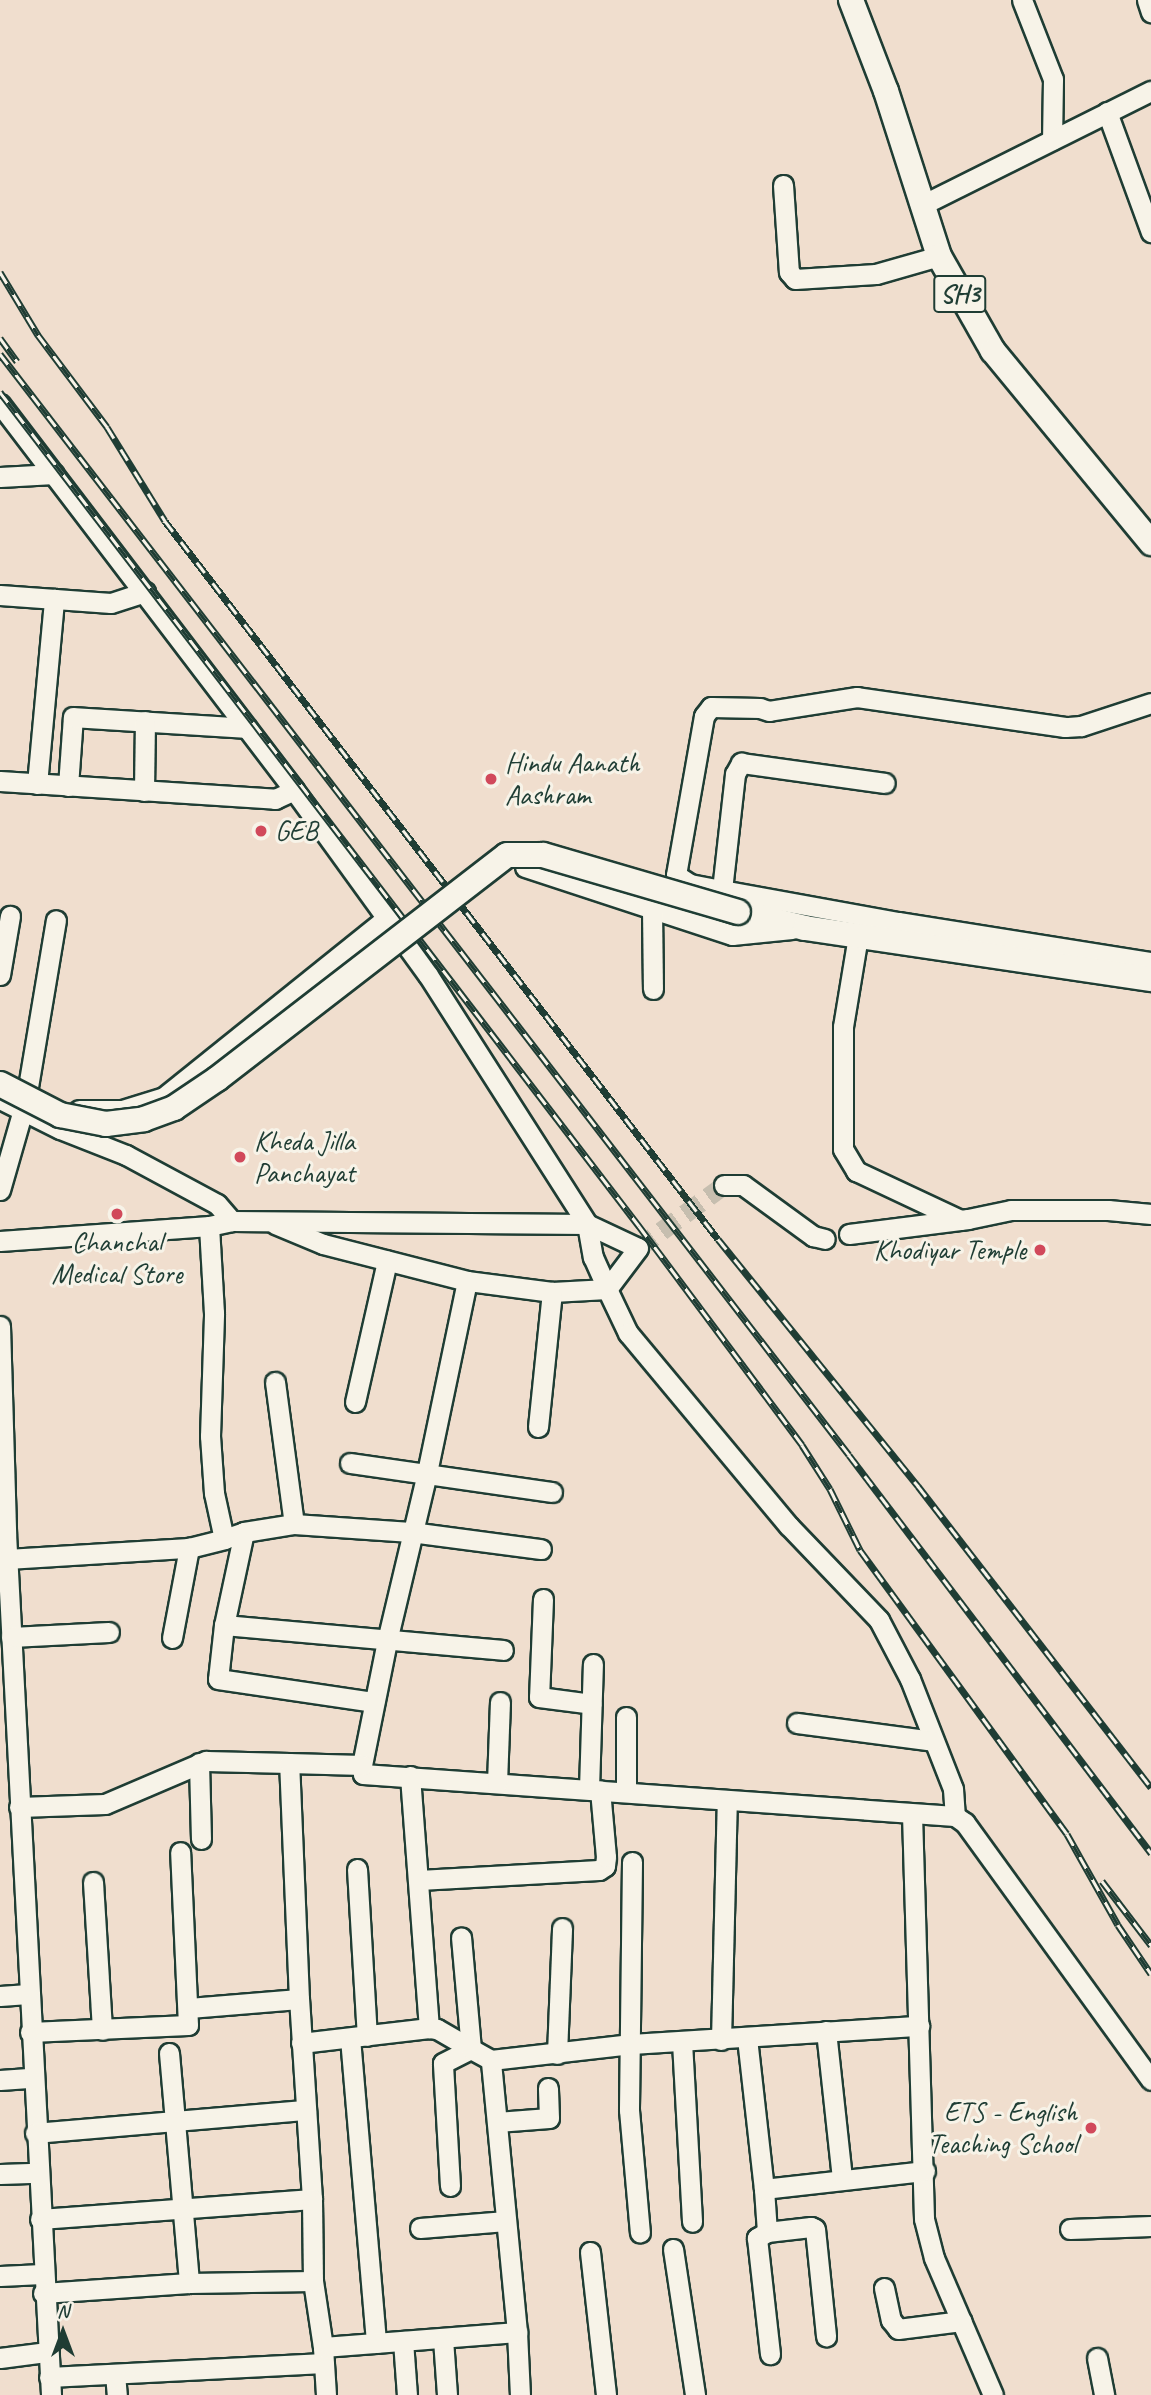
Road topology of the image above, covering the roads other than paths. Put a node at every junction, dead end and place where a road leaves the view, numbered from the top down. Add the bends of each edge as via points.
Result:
1 (850, 0) edge
2 (1022, 0) edge
3 (1147, 0) edge
4 (1151, 12) edge
5 (1151, 90) edge
6 (1107, 112) junction
7 (1052, 140) junction
8 (783, 185) dead end
9 (922, 205) junction
10 (1151, 232) edge
11 (939, 256) junction
12 (0, 404) edge
13 (54, 474) junction
14 (0, 477) edge
15 (1146, 528) edge
16 (145, 592) junction
17 (0, 595) edge
18 (54, 599) junction
19 (1151, 703) edge
20 (145, 721) junction
21 (247, 728) junction
22 (0, 781) edge
23 (885, 783) dead end
24 (37, 784) junction
25 (68, 786) junction
26 (294, 790) junction
27 (144, 791) junction
28 (524, 867) dead end
29 (722, 890) junction
30 (652, 909) junction
31 (10, 916) dead end
32 (387, 918) junction
33 (56, 920) dead end
34 (805, 928) junction
35 (858, 936) junction
36 (1151, 962) edge
37 (0, 975) edge
38 (1151, 979) edge
39 (653, 989) dead end
40 (0, 1071) edge
41 (0, 1084) edge
42 (28, 1087) junction
43 (0, 1099) edge
44 (23, 1110) junction
45 (724, 1185) dead end
46 (0, 1190) edge
47 (1151, 1214) edge
48 (960, 1220) junction
49 (232, 1221) junction
50 (275, 1224) junction
51 (587, 1224) junction
52 (209, 1226) junction
53 (849, 1234) dead end
54 (825, 1239) dead end
55 (0, 1241) edge
56 (387, 1261) junction
57 (467, 1281) junction
58 (607, 1289) junction
59 (552, 1292) junction
60 (0, 1326) edge
61 (275, 1382) dead end
62 (355, 1402) dead end
63 (538, 1427) dead end
64 (350, 1463) dead end
65 (427, 1472) junction
66 (552, 1492) dead end
67 (294, 1524) junction
68 (244, 1532) junction
69 (411, 1532) junction
70 (3, 1533) edge
71 (224, 1539) junction
72 (189, 1548) junction
73 (541, 1549) dead end
74 (7, 1559) junction
75 (543, 1599) dead end
76 (224, 1625) junction
77 (109, 1632) dead end
78 (11, 1637) junction
79 (172, 1638) dead end
80 (387, 1641) junction
81 (503, 1650) dead end
82 (593, 1664) dead end
83 (7, 1685) edge
84 (374, 1702) junction
85 (500, 1702) dead end
86 (592, 1704) junction
87 (626, 1717) dead end
88 (797, 1723) dead end
89 (933, 1741) junction
90 (199, 1763) junction
91 (289, 1763) junction
92 (362, 1765) junction
93 (410, 1776) junction
94 (497, 1783) junction
95 (594, 1790) junction
96 (626, 1792) junction
97 (727, 1800) junction
98 (19, 1807) junction
99 (912, 1814) junction
100 (956, 1816) junction
101 (201, 1839) dead end
102 (180, 1852) dead end
103 (632, 1862) dead end
104 (357, 1869) dead end
105 (419, 1880) junction
106 (93, 1882) dead end
107 (562, 1928) dead end
108 (461, 1937) dead end
109 (0, 1984) edge
110 (28, 1994) junction
111 (0, 1996) edge
112 (299, 1999) junction
113 (189, 2008) junction
114 (919, 2026) junction
115 (429, 2028) junction
116 (102, 2030) junction
117 (827, 2031) junction
118 (30, 2032) junction
119 (358, 2037) junction
120 (747, 2038) junction
121 (721, 2040) junction
122 (682, 2042) junction
123 (302, 2043) junction
124 (631, 2044) junction
125 (471, 2049) junction
126 (169, 2053) dead end
127 (557, 2054) junction
128 (491, 2060) junction
129 (32, 2078) junction
130 (0, 2080) edge
131 (1151, 2080) edge
132 (548, 2088) dead end
133 (306, 2110) junction
134 (177, 2122) junction
135 (497, 2122) junction
136 (35, 2133) junction
137 (925, 2171) junction
138 (0, 2174) edge
139 (37, 2174) junction
140 (842, 2179) junction
141 (450, 2186) dead end
142 (764, 2189) junction
143 (312, 2199) junction
144 (184, 2209) junction
145 (40, 2219) junction
146 (506, 2221) junction
147 (692, 2222) dead end
148 (1151, 2226) edge
149 (420, 2228) dead end
150 (1070, 2230) dead end
151 (767, 2232) junction
152 (640, 2233) dead end
153 (673, 2249) dead end
154 (590, 2252) dead end
155 (0, 2276) edge
156 (313, 2281) junction
157 (43, 2283) junction
158 (189, 2283) junction
159 (884, 2288) dead end
160 (961, 2321) junction
161 (517, 2332) junction
162 (827, 2336) dead end
163 (443, 2339) junction
164 (403, 2341) junction
165 (376, 2343) junction
166 (46, 2353) junction
167 (770, 2354) dead end
168 (323, 2355) junction
169 (0, 2358) edge
170 (1097, 2358) dead end
171 (115, 2374) junction
172 (50, 2386) edge
173 (117, 2395) edge
174 (326, 2395) edge
175 (407, 2395) edge
176 (447, 2395) edge
177 (520, 2395) edge
178 (606, 2395) edge
179 (695, 2395) edge
180 (993, 2395) edge
181 (1104, 2395) edge

1 - 9 main road, SH3
2 - 7 street via 1053,79
3 - 4 street
5 - 6 street
6 - 7 street
6 - 10 street
7 - 9 street
8 - 11 street via 789,272 795,279 876,274
9 - 11 main road, SH3
11 - 15 main road, SH3 via 993,351
12 - 13 street
13 - 14 street
13 - 16 street
16 - 18 street via 111,603
16 - 21 street
17 - 18 street
18 - 24 street
19 - 29 street via 1065,727 857,697 769,711 711,707 704,716 676,875 690,884
20 - 21 street
20 - 25 street via 73,718
20 - 27 street
21 - 26 street
22 - 24 street
23 - 29 street via 741,763 735,774
24 - 25 street
25 - 27 street
26 - 27 street via 275,799
26 - 32 street
28 - 30 street
29 - 36 street
30 - 34 street via 732,935
30 - 39 street
31 - 37 street
32 - 42 street via 177,1088 150,1104 122,1110 80,1110
32 - 51 street
33 - 42 street
34 - 35 main road
34 - 41 main road, bridge via 543,855 507,855 174,1108 144,1119 106,1124 60,1115
35 - 38 main road
35 - 48 street via 843,1027 843,1149 856,1171
40 - 42 street
43 - 44 street
44 - 46 street
44 - 49 street via 126,1155 218,1204
45 - 54 street via 743,1185 813,1237
47 - 48 street via 1012,1210
48 - 53 street
49 - 50 street
49 - 52 street
50 - 51 street
50 - 56 street via 323,1244
51 - 58 street via 593,1257
51 - 58 street via 638,1248
52 - 55 street
52 - 71 street via 214,1313 210,1436 214,1493
56 - 57 street
56 - 62 street
57 - 59 street
57 - 65 street
58 - 59 street
58 - 89 street via 628,1333 789,1526 879,1620 910,1679
59 - 63 street
60 - 70 street
61 - 67 street
64 - 65 street
65 - 66 street
65 - 69 street
67 - 68 street
67 - 69 street
68 - 71 street
68 - 76 street
69 - 73 street
69 - 80 street
70 - 74 street
71 - 72 street
72 - 74 street
72 - 79 street
74 - 78 street
75 - 86 street via 539,1697
76 - 80 street
76 - 84 street via 218,1679
77 - 78 street
78 - 83 street
80 - 81 street
80 - 84 street
82 - 86 street
83 - 98 street
84 - 92 street
85 - 94 street
86 - 95 street
87 - 96 street
88 - 89 street
89 - 100 street via 953,1789
90 - 91 street
90 - 98 street via 105,1804
90 - 101 street
91 - 92 street
91 - 112 street
92 - 93 street via 363,1774
93 - 94 street
93 - 105 street
94 - 95 street
95 - 96 street
95 - 105 street via 606,1857 599,1870
96 - 97 street
97 - 99 street
97 - 121 street
98 - 110 street
99 - 100 street
99 - 114 street
100 - 131 street
102 - 113 street
103 - 124 street
104 - 119 street
105 - 115 street
106 - 116 street
107 - 127 street
108 - 125 street
109 - 111 street
110 - 111 street
110 - 118 street
112 - 113 street
112 - 123 street
113 - 116 street via 188,2025 182,2027
114 - 117 street
114 - 137 street
115 - 119 street
115 - 125 street
116 - 118 street
117 - 120 street
117 - 140 street
118 - 129 street
119 - 123 street
119 - 165 street
120 - 121 street
120 - 142 street
121 - 122 street
122 - 124 street
122 - 147 street
123 - 133 street
124 - 127 street
124 - 152 street via 629,2115
125 - 128 street
125 - 141 street via 443,2063
126 - 134 street
127 - 128 street
128 - 135 street
129 - 130 street
129 - 136 street
132 - 135 street via 549,2118
133 - 134 street
133 - 143 street
134 - 136 street
134 - 144 street
135 - 146 street
136 - 139 street
137 - 140 street
137 - 160 street via 927,2234
138 - 139 street
139 - 145 street
140 - 142 street
142 - 151 street
143 - 144 street
143 - 156 street
144 - 145 street
144 - 158 street
145 - 157 street
146 - 149 street
146 - 161 street
148 - 150 street
151 - 162 street via 815,2230
151 - 167 street via 757,2238
153 - 179 street
154 - 178 street
155 - 157 street
156 - 158 street
156 - 168 street
157 - 158 street
157 - 166 street
159 - 160 street via 891,2320 898,2329
160 - 180 street
161 - 163 street
161 - 177 street
163 - 164 street
163 - 176 street
164 - 165 street
164 - 175 street
165 - 168 street
166 - 169 street
166 - 172 street
168 - 171 street
168 - 174 street
170 - 181 street
171 - 172 street
171 - 173 street

